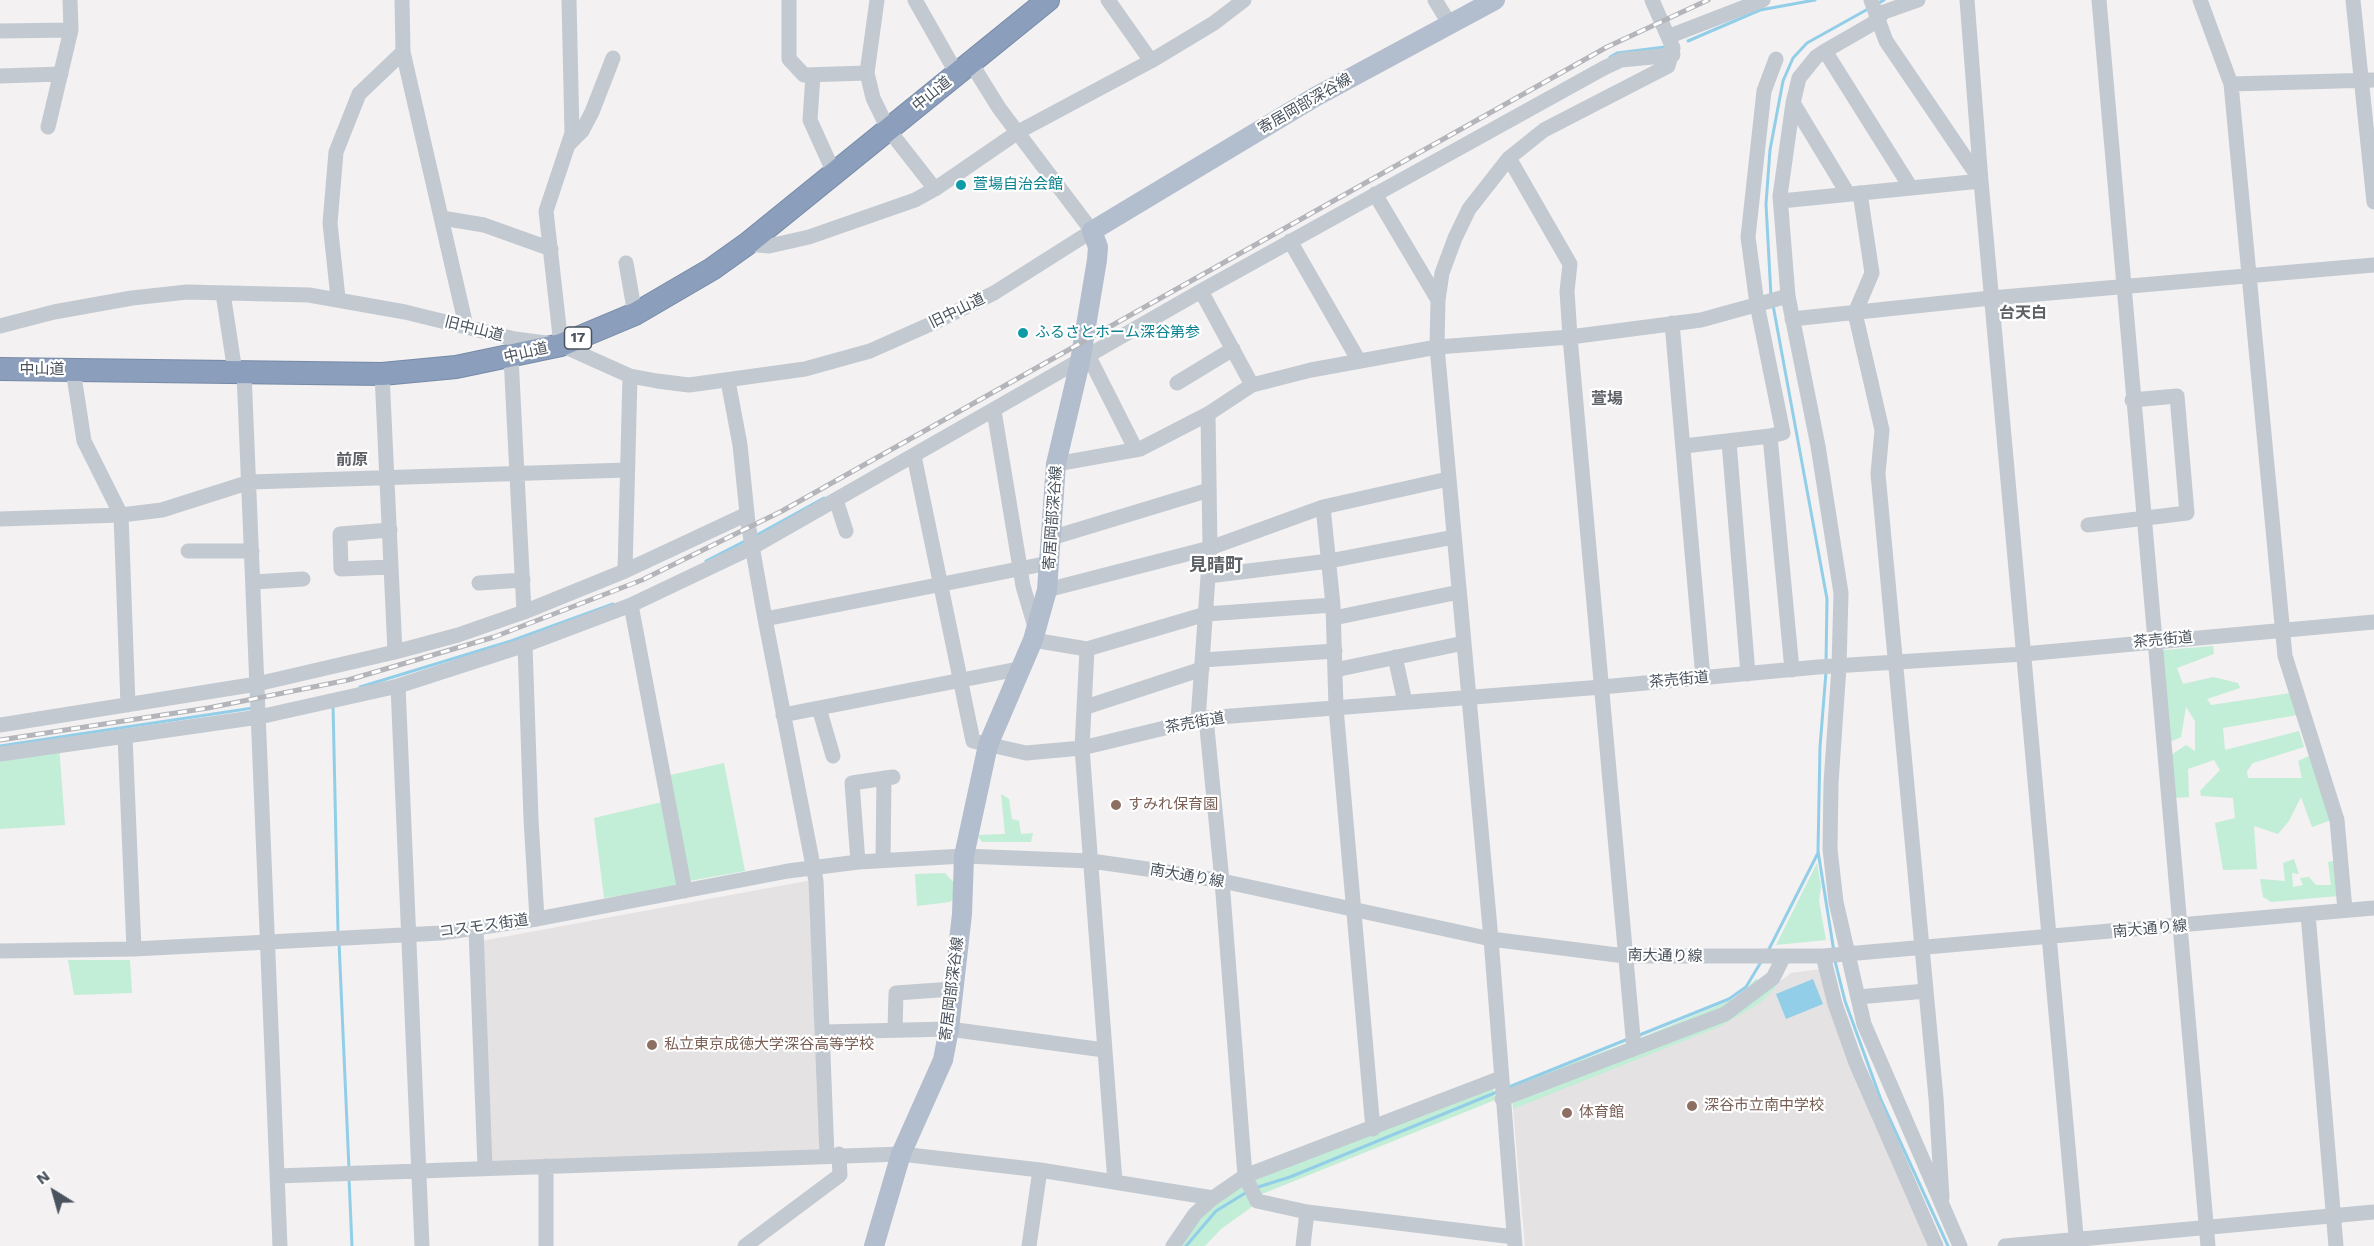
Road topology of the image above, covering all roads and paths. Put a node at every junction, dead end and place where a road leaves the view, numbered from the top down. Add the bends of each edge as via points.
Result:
1 (70, 0) edge
2 (402, 0) edge
3 (569, 0) edge
4 (789, 0) edge
5 (877, 0) edge
6 (915, 0) edge
7 (1048, 0) edge
8 (1108, 0) edge
9 (1245, 0) edge
10 (1435, 0) edge
11 (1495, 0) edge
12 (1652, 0) edge
13 (1763, 0) edge
14 (1918, 0) edge
15 (1966, 0) edge
16 (2099, 0) edge
17 (2200, 0) edge
18 (2353, 0) edge
19 (1874, 8) edge
20 (1449, 23) junction
21 (71, 30) junction
22 (0, 31) edge
23 (1670, 36) junction
24 (1825, 51) junction
25 (403, 52) junction
26 (1673, 55) junction
27 (613, 58) dead end
28 (1776, 59) dead end
29 (1151, 61) junction
30 (964, 69) junction
31 (867, 73) junction
32 (61, 74) junction
33 (813, 75) junction
34 (0, 76) edge
35 (2367, 81) edge
36 (2231, 84) junction
37 (1792, 104) junction
38 (48, 127) dead end
39 (888, 129) junction
40 (1018, 132) junction
41 (569, 144) junction
42 (1509, 158) junction
43 (834, 173) junction
44 (1981, 181) junction
45 (1911, 188) junction
46 (935, 189) junction
47 (1854, 193) junction
48 (1375, 194) junction
49 (1781, 201) junction
50 (2374, 202) edge
51 (442, 218) junction
52 (1092, 231) junction
53 (1290, 241) junction
54 (747, 244) junction
55 (551, 249) junction
56 (626, 263) dead end
57 (2374, 265) edge
58 (2247, 276) junction
59 (2122, 287) junction
60 (1201, 291) junction
61 (223, 293) junction
62 (1785, 297) junction
63 (338, 298) junction
64 (1992, 298) junction
65 (1438, 300) junction
66 (1760, 303) junction
67 (1855, 313) junction
68 (635, 314) junction
69 (1792, 319) junction
70 (1672, 323) junction
71 (0, 326) edge
72 (465, 326) junction
73 (1570, 336) junction
74 (561, 345) junction
75 (1437, 347) junction
76 (1233, 349) junction
77 (510, 357) junction
78 (1084, 360) junction
79 (1359, 362) junction
80 (0, 369) edge
81 (73, 370) junction
82 (239, 372) junction
83 (382, 374) junction
84 (630, 376) junction
85 (728, 381) junction
86 (1177, 383) dead end
87 (1252, 385) junction
88 (2132, 400) junction
89 (994, 411) junction
90 (1208, 414) junction
91 (1770, 436) junction
92 (1729, 442) junction
93 (1684, 446) junction
94 (1136, 450) junction
95 (914, 456) junction
96 (1056, 464) junction
97 (627, 470) junction
98 (518, 474) junction
99 (387, 479) junction
100 (1448, 479) junction
101 (250, 482) junction
102 (1209, 490) junction
103 (836, 500) junction
104 (1323, 507) junction
105 (747, 514) junction
106 (121, 515) junction
107 (0, 519) edge
108 (2143, 519) junction
109 (2088, 525) dead end
110 (390, 530) junction
111 (846, 531) dead end
112 (1454, 537) junction
113 (1051, 538) junction
114 (753, 547) junction
115 (1209, 548) junction
116 (188, 551) dead end
117 (252, 551) junction
118 (1329, 561) junction
119 (1049, 563) junction
120 (391, 567) junction
121 (1020, 569) junction
122 (626, 571) junction
123 (1208, 576) junction
124 (303, 579) dead end
125 (523, 580) junction
126 (253, 582) junction
127 (479, 583) dead end
128 (940, 585) junction
129 (1047, 590) junction
130 (1459, 592) junction
131 (631, 605) junction
132 (1334, 611) junction
133 (524, 612) junction
134 (1206, 614) junction
135 (765, 619) junction
136 (2374, 622) edge
137 (2282, 630) junction
138 (1034, 635) junction
139 (2156, 640) junction
140 (1464, 643) junction
141 (525, 645) junction
142 (1087, 649) junction
143 (1335, 651) junction
144 (394, 652) junction
145 (2024, 654) junction
146 (1395, 657) junction
147 (1896, 664) junction
148 (1202, 665) junction
149 (1837, 667) junction
150 (1018, 669) junction
151 (1335, 670) junction
152 (1792, 670) junction
153 (1748, 674) junction
154 (1702, 678) junction
155 (960, 682) junction
156 (257, 684) junction
157 (398, 686) junction
158 (1602, 687) junction
159 (1469, 697) junction
160 (1405, 702) junction
161 (128, 705) junction
162 (1086, 707) junction
163 (819, 708) junction
164 (1336, 708) junction
165 (783, 715) junction
166 (259, 717) junction
167 (1202, 719) junction
168 (0, 725) edge
169 (125, 736) junction
170 (988, 745) junction
171 (1082, 748) junction
172 (0, 754) edge
173 (833, 756) dead end
174 (964, 856) junction
175 (883, 860) junction
176 (1091, 861) junction
177 (858, 862) junction
178 (814, 867) junction
179 (1222, 882) junction
180 (685, 891) junction
181 (2374, 908) edge
182 (2346, 910) junction
183 (1354, 912) junction
184 (2308, 914) junction
185 (537, 919) junction
186 (2179, 926) junction
187 (477, 929) junction
188 (409, 935) junction
189 (2051, 937) junction
190 (1491, 939) junction
191 (267, 942) junction
192 (1922, 947) junction
193 (134, 949) junction
194 (0, 951) edge
195 (1848, 954) junction
196 (1626, 956) junction
197 (1784, 956) junction
198 (1823, 956) junction
199 (953, 989) junction
200 (1926, 992) junction
201 (1858, 997) junction
202 (949, 1029) junction
203 (895, 1030) junction
204 (824, 1032) junction
205 (1634, 1048) junction
206 (1104, 1050) junction
207 (1877, 1054) junction
208 (1856, 1063) junction
209 (1501, 1078) junction
210 (1502, 1099) junction
211 (1373, 1129) junction
212 (901, 1154) junction
213 (833, 1155) junction
214 (546, 1166) junction
215 (485, 1167) junction
216 (418, 1169) junction
217 (1040, 1170) junction
218 (277, 1176) junction
219 (1246, 1179) junction
220 (1115, 1182) junction
221 (1213, 1198) junction
222 (1933, 1209) junction
223 (1307, 1212) junction
224 (2374, 1212) edge
225 (2333, 1215) junction
226 (2207, 1227) junction
227 (1515, 1241) edge
228 (2077, 1242) edge
229 (280, 1246) edge
230 (422, 1246) edge
231 (546, 1246) edge
232 (745, 1246) edge
233 (874, 1246) edge
234 (1029, 1246) edge
235 (1173, 1246) edge
236 (1303, 1246) edge
237 (1936, 1246) edge
238 (1960, 1246) edge
239 (2005, 1246) edge
240 (2208, 1246) edge
241 (2336, 1246) edge

1 - 21 street
2 - 25 street
3 - 41 street
4 - 33 street via 789,59 804,75
5 - 31 street
6 - 30 street
7 - 30 highway, 中山道 / 17
8 - 29 street
9 - 29 street
10 - 20 street
11 - 20 main road, 寄居岡部深谷線
12 - 23 street
13 - 23 street
14 - 19 street via 1894,8
15 - 44 street
16 - 59 street
17 - 36 street
18 - 35 street
19 - 24 street via 1861,32
19 - 44 street via 1886,41 1911,82
20 - 52 main road, 寄居岡部深谷線 via 1315,97
21 - 22 street
21 - 32 street
23 - 26 street
24 - 37 street via 1799,78
24 - 45 street
25 - 51 street
25 - 63 street via 359,94 336,152 330,223
26 - 42 street via 1663,71 1544,130
26 - 48 street via 1621,60
27 - 41 street via 592,112
28 - 66 street via 1764,91 1748,237
29 - 40 street
30 - 39 highway, 中山道 / 17
30 - 40 street
31 - 33 street
31 - 39 street via 873,98
32 - 34 street
32 - 38 street
33 - 43 street via 810,120
35 - 36 street
35 - 50 street
36 - 58 street
37 - 47 street
37 - 49 street
39 - 43 highway, 中山道 / 17
39 - 46 street
40 - 46 street
40 - 52 street
41 - 55 street via 546,211
42 - 65 street via 1469,209 1442,273
42 - 73 street via 1570,264
43 - 54 highway, 中山道 / 17
44 - 45 street
44 - 64 street
45 - 47 street
46 - 54 street via 915,200 809,237 769,246
47 - 49 street
47 - 67 street via 1872,273
48 - 53 street
48 - 65 street
49 - 62 street
51 - 55 street via 484,225
51 - 72 street
52 - 78 main road, 寄居岡部深谷線 via 1098,260
52 - 85 street, 旧中山道 via 985,298 870,351 806,369
53 - 60 street
53 - 79 street
54 - 68 highway, 中山道 / 17
55 - 74 street
56 - 68 street
57 - 58 street
58 - 59 street
58 - 137 street
59 - 64 street
59 - 88 street
60 - 76 street
60 - 78 street
61 - 63 street, 旧中山道
61 - 71 street, 旧中山道 via 187,292 123,299
61 - 82 street
62 - 66 street
62 - 69 street
63 - 72 street, 旧中山道
64 - 67 street
64 - 145 street
65 - 75 street
66 - 70 street via 1701,320
66 - 91 street via 1783,432
67 - 69 street
67 - 147 street via 1882,430 1878,474
68 - 74 highway, 中山道 / 17
69 - 149 street via 1841,593
70 - 73 street
70 - 93 street
72 - 74 street, 旧中山道 via 515,339
73 - 75 street
73 - 158 street
74 - 77 highway, 中山道 / 17
74 - 84 street, 旧中山道
75 - 79 street
75 - 100 street
76 - 86 street
76 - 87 street
77 - 83 highway, 中山道 / 17
77 - 98 street
78 - 89 street
78 - 94 street
78 - 96 main road, 寄居岡部深谷線
79 - 87 street
80 - 81 highway, 中山道 / 17
81 - 82 highway, 中山道 / 17
81 - 106 street via 84,441
82 - 83 highway, 中山道 / 17
82 - 101 street
83 - 99 street
84 - 85 street, 旧中山道 via 689,385
84 - 97 street
85 - 105 street
87 - 90 street
88 - 108 street
88 - 108 street via 2176,396 2179,419 2187,513
89 - 95 street
89 - 121 street
90 - 94 street
90 - 102 street
91 - 92 street
91 - 152 street
92 - 93 street
92 - 153 street
93 - 154 street
94 - 96 street
95 - 103 street
95 - 128 street
96 - 113 main road, 寄居岡部深谷線
97 - 98 street
97 - 122 street
98 - 99 street
98 - 125 street
99 - 101 street
99 - 110 street
100 - 104 street
100 - 112 street
101 - 106 street via 162,510
101 - 117 street
102 - 113 street
102 - 115 street
103 - 111 street
103 - 114 street
104 - 115 street
104 - 118 street
105 - 114 street
105 - 122 street
106 - 107 street
106 - 161 street
108 - 109 street
108 - 139 street
110 - 120 street
110 - 120 street via 340,534 341,569
112 - 118 street
112 - 130 street
113 - 119 main road, 寄居岡部深谷線
114 - 131 street
114 - 135 street
115 - 123 street
115 - 129 street
116 - 117 street
117 - 126 street
118 - 123 street
118 - 132 street
119 - 121 street
119 - 129 main road, 寄居岡部深谷線
120 - 144 street
121 - 128 street
121 - 138 street
122 - 133 street
123 - 134 street
124 - 126 street
125 - 127 street
125 - 133 street
126 - 156 street
128 - 135 street
128 - 155 street
129 - 138 main road, 寄居岡部深谷線
130 - 132 street
130 - 140 street
131 - 141 street
131 - 180 street
132 - 134 street
132 - 143 street
133 - 144 street
134 - 142 street
134 - 148 street
135 - 165 street
136 - 137 street, 茶売街道
137 - 139 street, 茶売街道
137 - 182 street via 2285,656 2337,820
138 - 142 street
138 - 150 main road, 寄居岡部深谷線
139 - 145 street, 茶売街道
139 - 186 street
140 - 146 street
140 - 159 street
141 - 157 street
141 - 185 street
142 - 162 street
143 - 148 street
143 - 151 street
144 - 156 street
145 - 147 street, 茶売街道
145 - 189 street
146 - 151 street
146 - 160 street
147 - 149 street, 茶売街道
147 - 192 street
148 - 162 street
148 - 167 street
149 - 152 street, 茶売街道
149 - 195 street via 1830,849 1836,902
150 - 155 street
150 - 170 main road, 寄居岡部深谷線
151 - 164 street
152 - 153 street, 茶売街道
153 - 154 street, 茶売街道
154 - 158 street, 茶売街道
155 - 163 street
155 - 170 street via 973,741
156 - 161 street
156 - 166 street
157 - 166 street
157 - 188 street
158 - 159 street, 茶売街道
158 - 196 street
159 - 160 street, 茶売街道
159 - 190 street
160 - 164 street, 茶売街道
161 - 168 street
162 - 171 street
163 - 165 street
163 - 173 street
164 - 167 street, 茶売街道
164 - 183 street
165 - 178 street
166 - 169 street
166 - 191 street
167 - 171 street, 茶売街道
167 - 179 street
169 - 172 street
169 - 193 street
170 - 171 street, 茶売街道 via 1026,753
170 - 174 main road, 寄居岡部深谷線
171 - 176 street
174 - 175 street, コスモス街道
174 - 176 street, 南大通り線
174 - 199 main road, 寄居岡部深谷線
175 - 177 street, コスモス街道
175 - 177 street via 888,778 852,783
176 - 179 street, 南大通り線
176 - 206 street
177 - 178 street, コスモス街道
178 - 180 street, コスモス街道
178 - 204 street
179 - 183 street, 南大通り線
179 - 219 street
180 - 185 street, コスモス街道
181 - 182 street, 南大通り線
182 - 184 street, 南大通り線
183 - 190 street, 南大通り線
183 - 211 street
184 - 186 street, 南大通り線
184 - 225 street
185 - 187 street, コスモス街道
186 - 189 street, 南大通り線
186 - 226 street
187 - 188 street, コスモス街道
187 - 215 street
188 - 191 street, コスモス街道
188 - 216 street
189 - 192 street, 南大通り線
189 - 228 street
190 - 196 street, 南大通り線
190 - 209 street
191 - 193 street, コスモス街道
191 - 218 street
192 - 195 street, 南大通り線
192 - 200 street
193 - 194 street, コスモス街道
195 - 198 street, 南大通り線
195 - 201 street
196 - 197 street, 南大通り線
196 - 205 street
197 - 198 street, 南大通り線
197 - 205 street via 1773,978 1725,1014
198 - 208 street
199 - 202 main road, 寄居岡部深谷線
199 - 203 street via 896,993
200 - 201 street
200 - 222 street via 1943,1178
201 - 207 street
202 - 203 street
202 - 206 street
202 - 212 main road, 寄居岡部深谷線 via 943,1060
203 - 204 street
204 - 213 street
205 - 210 street
206 - 220 street
207 - 208 street
207 - 222 street
208 - 222 street
209 - 210 street
209 - 211 street
210 - 227 street
211 - 219 street
212 - 213 street
212 - 217 street
212 - 233 main road, 寄居岡部深谷線
213 - 214 street
213 - 232 street via 840,1175
214 - 215 street
214 - 231 street
215 - 216 street
216 - 218 street
216 - 230 street
217 - 220 street
217 - 234 street
218 - 229 street
219 - 221 street
219 - 223 street via 1257,1201
220 - 221 street
221 - 235 street via 1195,1214
222 - 237 street
222 - 238 street
223 - 227 street
223 - 236 street
224 - 225 street
225 - 226 street
225 - 241 street
226 - 228 street
226 - 240 street
228 - 239 street

